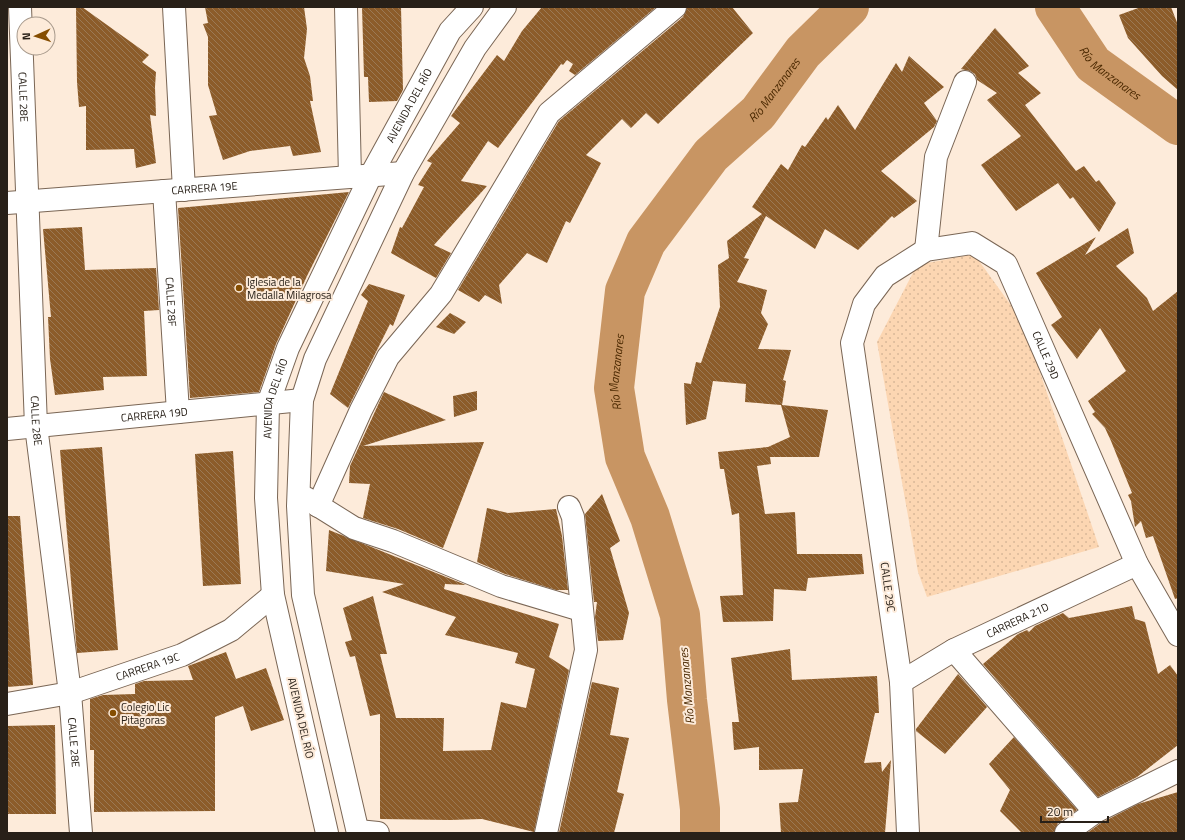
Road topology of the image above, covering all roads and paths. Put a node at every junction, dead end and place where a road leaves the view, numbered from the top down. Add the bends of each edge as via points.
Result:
1 (20, 7) edge
2 (174, 7) edge
3 (346, 7) edge
4 (472, 7) edge
5 (505, 7) edge
6 (675, 7) edge
7 (965, 82) dead end
8 (403, 172) junction
9 (361, 176) junction
10 (174, 191) junction
11 (17, 202) edge
12 (926, 250) junction
13 (852, 343) joint
14 (302, 400) junction
15 (268, 404) junction
16 (178, 412) junction
17 (36, 426) junction
18 (7, 429) edge
19 (298, 493) junction
20 (318, 506) junction
21 (569, 507) dead end
22 (1137, 564) junction
23 (273, 595) junction
24 (581, 610) junction
25 (1178, 635) edge
26 (954, 650) junction
27 (901, 682) junction
28 (70, 693) junction
29 (7, 704) edge
30 (1178, 770) edge
31 (1095, 812) junction
32 (365, 832) edge
33 (81, 833) edge
34 (327, 833) edge
35 (546, 833) edge
36 (908, 833) edge
37 (1066, 833) edge

1 - 11 street, CALLE 28E
2 - 10 street, CALLE 28F
3 - 9 street
4 - 9 street, AVENIDA DEL RÍO via 450,31
5 - 8 street via 475,48
6 - 20 street via 549,113 440,294 388,357
7 - 12 street via 936,157
8 - 9 street, CARRERA 19E
8 - 14 street via 315,359
9 - 10 street, CARRERA 19E
9 - 15 street, AVENIDA DEL RÍO via 288,348
10 - 11 street, CARRERA 19E
10 - 16 street, CALLE 28F
11 - 17 street, CALLE 28E
12 - 13 street, CALLE 29D via 885,276 864,304
12 - 22 street, CALLE 29D via 972,243 1006,264
13 - 27 street, CALLE 29C
14 - 15 street, CARRERA 19D
14 - 19 street
15 - 16 street, CARRERA 19D
15 - 23 street, AVENIDA DEL RÍO via 266,498
16 - 17 street, CARRERA 19D
17 - 18 street, CARRERA 19D
17 - 28 street, CALLE 28E
19 - 20 street
19 - 32 street via 303,594
20 - 24 street via 354,528 393,541 501,586
21 - 24 street via 573,517
22 - 25 street, CALLE 29D
22 - 26 street, CARRERA 21D
23 - 28 street, CARRERA 19C via 231,630 182,655
23 - 34 street, AVENIDA DEL RÍO
24 - 35 street via 586,650
26 - 27 street, CARRERA 21D
26 - 31 street
27 - 36 street, CALLE 29C
28 - 29 street, CARRERA 19C
28 - 33 street, CALLE 28E
30 - 31 street
31 - 37 street

